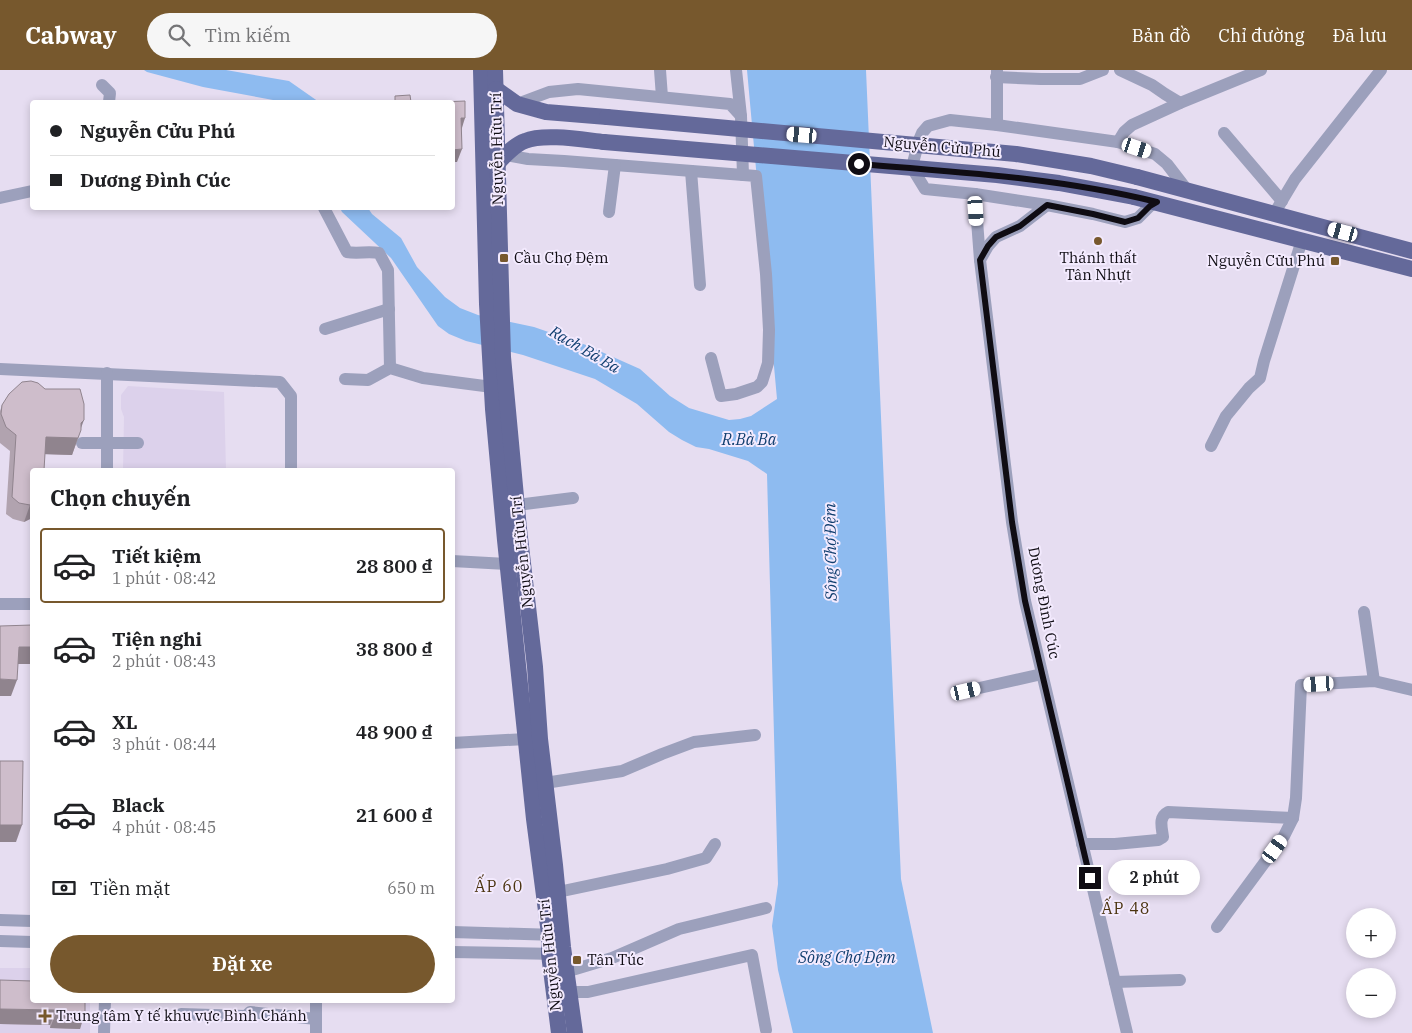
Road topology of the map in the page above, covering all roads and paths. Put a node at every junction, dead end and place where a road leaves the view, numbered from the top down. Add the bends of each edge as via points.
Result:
1 (481, 70) edge
2 (495, 70) edge
3 (660, 70) edge
4 (736, 70) edge
5 (1104, 70) edge
6 (1120, 70) edge
7 (1261, 70) edge
8 (1381, 70) edge
9 (997, 73) edge
10 (1248, 73) edge
11 (102, 85) dead end
12 (496, 89) junction
13 (662, 97) junction
14 (109, 100) edge
15 (1180, 103) junction
16 (517, 104) junction
17 (741, 116) junction
18 (997, 125) junction
19 (1224, 133) dead end
20 (1118, 142) junction
21 (501, 159) junction
22 (615, 164) junction
23 (691, 171) junction
24 (743, 175) junction
25 (1187, 190) junction
26 (30, 191) edge
27 (975, 194) junction
28 (0, 198) edge
29 (1157, 202) junction
30 (1047, 205) junction
31 (1278, 207) junction
32 (325, 210) edge
33 (609, 212) dead end
34 (1269, 232) junction
35 (1302, 240) junction
36 (1412, 251) edge
37 (980, 260) junction
38 (1412, 269) edge
39 (700, 285) dead end
40 (494, 304) junction
41 (388, 310) junction
42 (325, 329) dead end
43 (496, 357) junction
44 (711, 358) dead end
45 (390, 368) junction
46 (0, 369) edge
47 (107, 373) junction
48 (345, 379) dead end
49 (492, 387) junction
50 (107, 442) junction
51 (82, 443) edge
52 (138, 443) dead end
53 (1211, 446) dead end
54 (107, 468) edge
55 (291, 468) edge
56 (573, 498) dead end
57 (517, 505) junction
58 (455, 561) edge
59 (507, 564) junction
60 (0, 604) edge
61 (30, 604) edge
62 (1364, 612) dead end
63 (527, 667) junction
64 (1042, 674) junction
65 (1374, 682) junction
66 (1412, 690) edge
67 (966, 691) dead end
68 (754, 735) dead end
69 (526, 739) junction
70 (455, 743) edge
71 (545, 783) junction
72 (1292, 818) junction
73 (715, 844) dead end
74 (1082, 844) junction
75 (558, 892) junction
76 (766, 908) dead end
77 (0, 920) edge
78 (30, 921) edge
79 (1217, 927) dead end
80 (455, 932) edge
81 (556, 935) junction
82 (0, 941) edge
83 (30, 942) edge
84 (455, 952) edge
85 (557, 954) junction
86 (559, 974) junction
87 (1180, 980) dead end
88 (1115, 982) junction
89 (561, 992) junction
90 (104, 1003) edge
91 (316, 1003) edge
92 (181, 1014) dead end
93 (316, 1019) junction
94 (766, 1030) dead end
95 (104, 1033) edge
96 (316, 1033) edge
97 (559, 1033) edge
98 (575, 1033) edge
99 (1127, 1033) edge

1 - 40 main road, Nguyễn Hữu Trí
2 - 12 main road, Nguyễn Hữu Trí
3 - 13 street
4 - 17 street
5 - 9 street via 1080,79 1041,80
6 - 15 street
7 - 10 street
8 - 31 street via 1295,179
9 - 18 street
10 - 15 street
11 - 14 street via 110,93
12 - 16 main road, Nguyễn Cửu Phú
12 - 21 main road, Nguyễn Hữu Trí
13 - 16 street via 578,90 549,92
13 - 17 street via 730,104
15 - 20 street via 1132,125
16 - 25 main road, Nguyễn Cửu Phú, bridge via 546,112 1016,154 1091,166
17 - 24 street
18 - 20 street
18 - 27 street via 950,120 928,126 919,140 913,163 925,189
19 - 31 street
20 - 25 street via 1155,154 1168,164
21 - 22 street
21 - 29 main road, Nguyễn Cửu Phú, bridge via 525,141 545,137 997,176 1059,183
21 - 40 main road, Nguyễn Hữu Trí
22 - 23 street
22 - 33 street
23 - 24 street
23 - 39 street
24 - 44 street via 756,176 766,274 768,363 762,382 757,386 721,396
25 - 31 main road, Nguyễn Cửu Phú
26 - 28 street
27 - 30 street
27 - 37 street, Dương Đình Cúc
29 - 30 street via 1138,218 1125,222
29 - 34 main road, Nguyễn Cửu Phú
30 - 37 street via 1020,226 996,237
31 - 34 main road
31 - 36 main road, Nguyễn Cửu Phú
32 - 41 street via 346,252 379,253 388,270
34 - 35 main road, Nguyễn Cửu Phú
35 - 38 main road, Nguyễn Cửu Phú
35 - 53 street via 1260,378 1226,416
37 - 64 street, Dương Đình Cúc via 1012,522 1025,601
40 - 43 main road, Nguyễn Hữu Trí
41 - 42 street
41 - 45 street
43 - 49 main road, Nguyễn Hữu Trí
43 - 57 main road, Nguyễn Hữu Trí
45 - 48 street via 368,380
45 - 49 street via 423,378
46 - 47 street
47 - 50 street
47 - 55 street via 280,382 291,396
49 - 59 main road, Nguyễn Hữu Trí
50 - 51 street
50 - 52 street
50 - 54 street
56 - 57 street
57 - 63 main road, Nguyễn Hữu Trí
58 - 59 street
59 - 63 main road, Nguyễn Hữu Trí
60 - 61 street
62 - 65 street
63 - 69 main road, Nguyễn Hữu Trí
63 - 71 main road, Nguyễn Hữu Trí
64 - 67 street
64 - 74 street, Dương Đình Cúc
65 - 66 street
65 - 72 street via 1301,685 1296,798
68 - 71 street via 694,742 622,771
69 - 70 street
69 - 81 main road, Nguyễn Hữu Trí via 534,819
71 - 75 main road, Nguyễn Hữu Trí
72 - 74 street via 1168,812 1162,818 1163,837 1158,840
72 - 79 street via 1284,836
73 - 75 street via 706,858
74 - 88 street, Dương Đình Cúc
75 - 81 main road, Nguyễn Hữu Trí
76 - 86 street via 679,929 612,958
77 - 78 street
80 - 81 street
81 - 85 main road, Nguyễn Hữu Trí
82 - 83 street
84 - 85 street
85 - 86 main road, Nguyễn Hữu Trí
86 - 89 main road, Nguyễn Hữu Trí
87 - 88 street
88 - 99 street, Dương Đình Cúc
89 - 94 street via 588,992 752,955
89 - 97 main road, Nguyễn Hữu Trí
89 - 98 main road, Nguyễn Hữu Trí
90 - 95 street
91 - 93 street
92 - 93 street via 246,1016 250,1012
93 - 96 street

